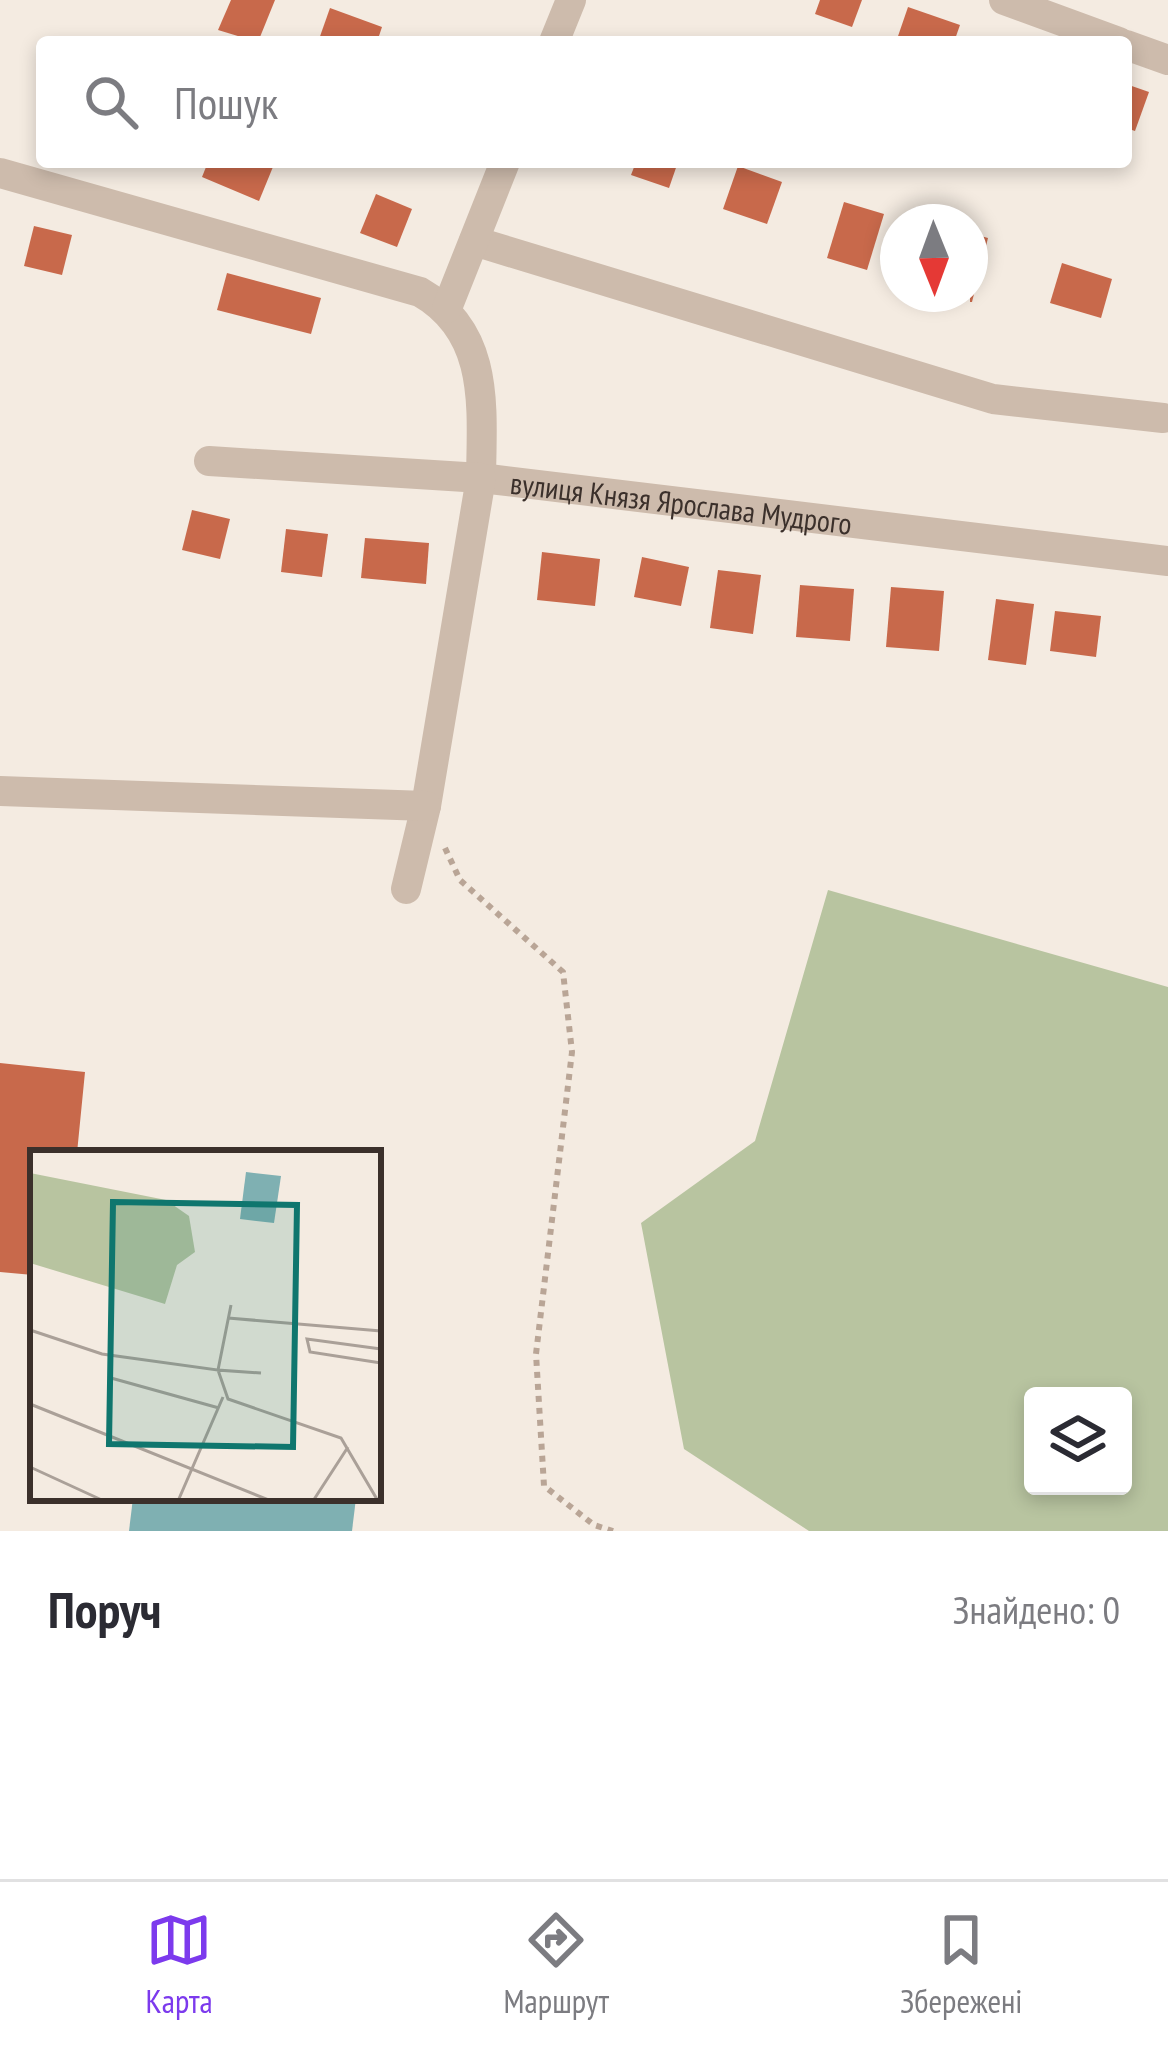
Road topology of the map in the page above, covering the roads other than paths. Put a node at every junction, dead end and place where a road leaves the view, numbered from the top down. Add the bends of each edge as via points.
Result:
1 (571, 0) edge
2 (1004, 0) edge
3 (556, 36) edge
4 (1103, 36) edge
5 (1132, 47) edge
6 (1168, 60) edge
7 (503, 168) edge
8 (0, 173) edge
9 (474, 241) junction
10 (447, 308) junction
11 (1162, 418) dead end
12 (209, 461) dead end
13 (481, 478) junction
14 (1168, 562) edge
15 (0, 791) edge
16 (426, 806) junction
17 (406, 889) dead end

1 - 3 street
2 - 4 street
5 - 6 street
7 - 9 street
8 - 10 street via 420,292
9 - 10 street
9 - 11 street via 993,399
10 - 13 street, вулиця Князя Ярослава Мудрого via 469,339 482,387
12 - 13 street
13 - 14 street, вулиця Князя Ярослава Мудрого
13 - 16 street
15 - 16 street
16 - 17 street

